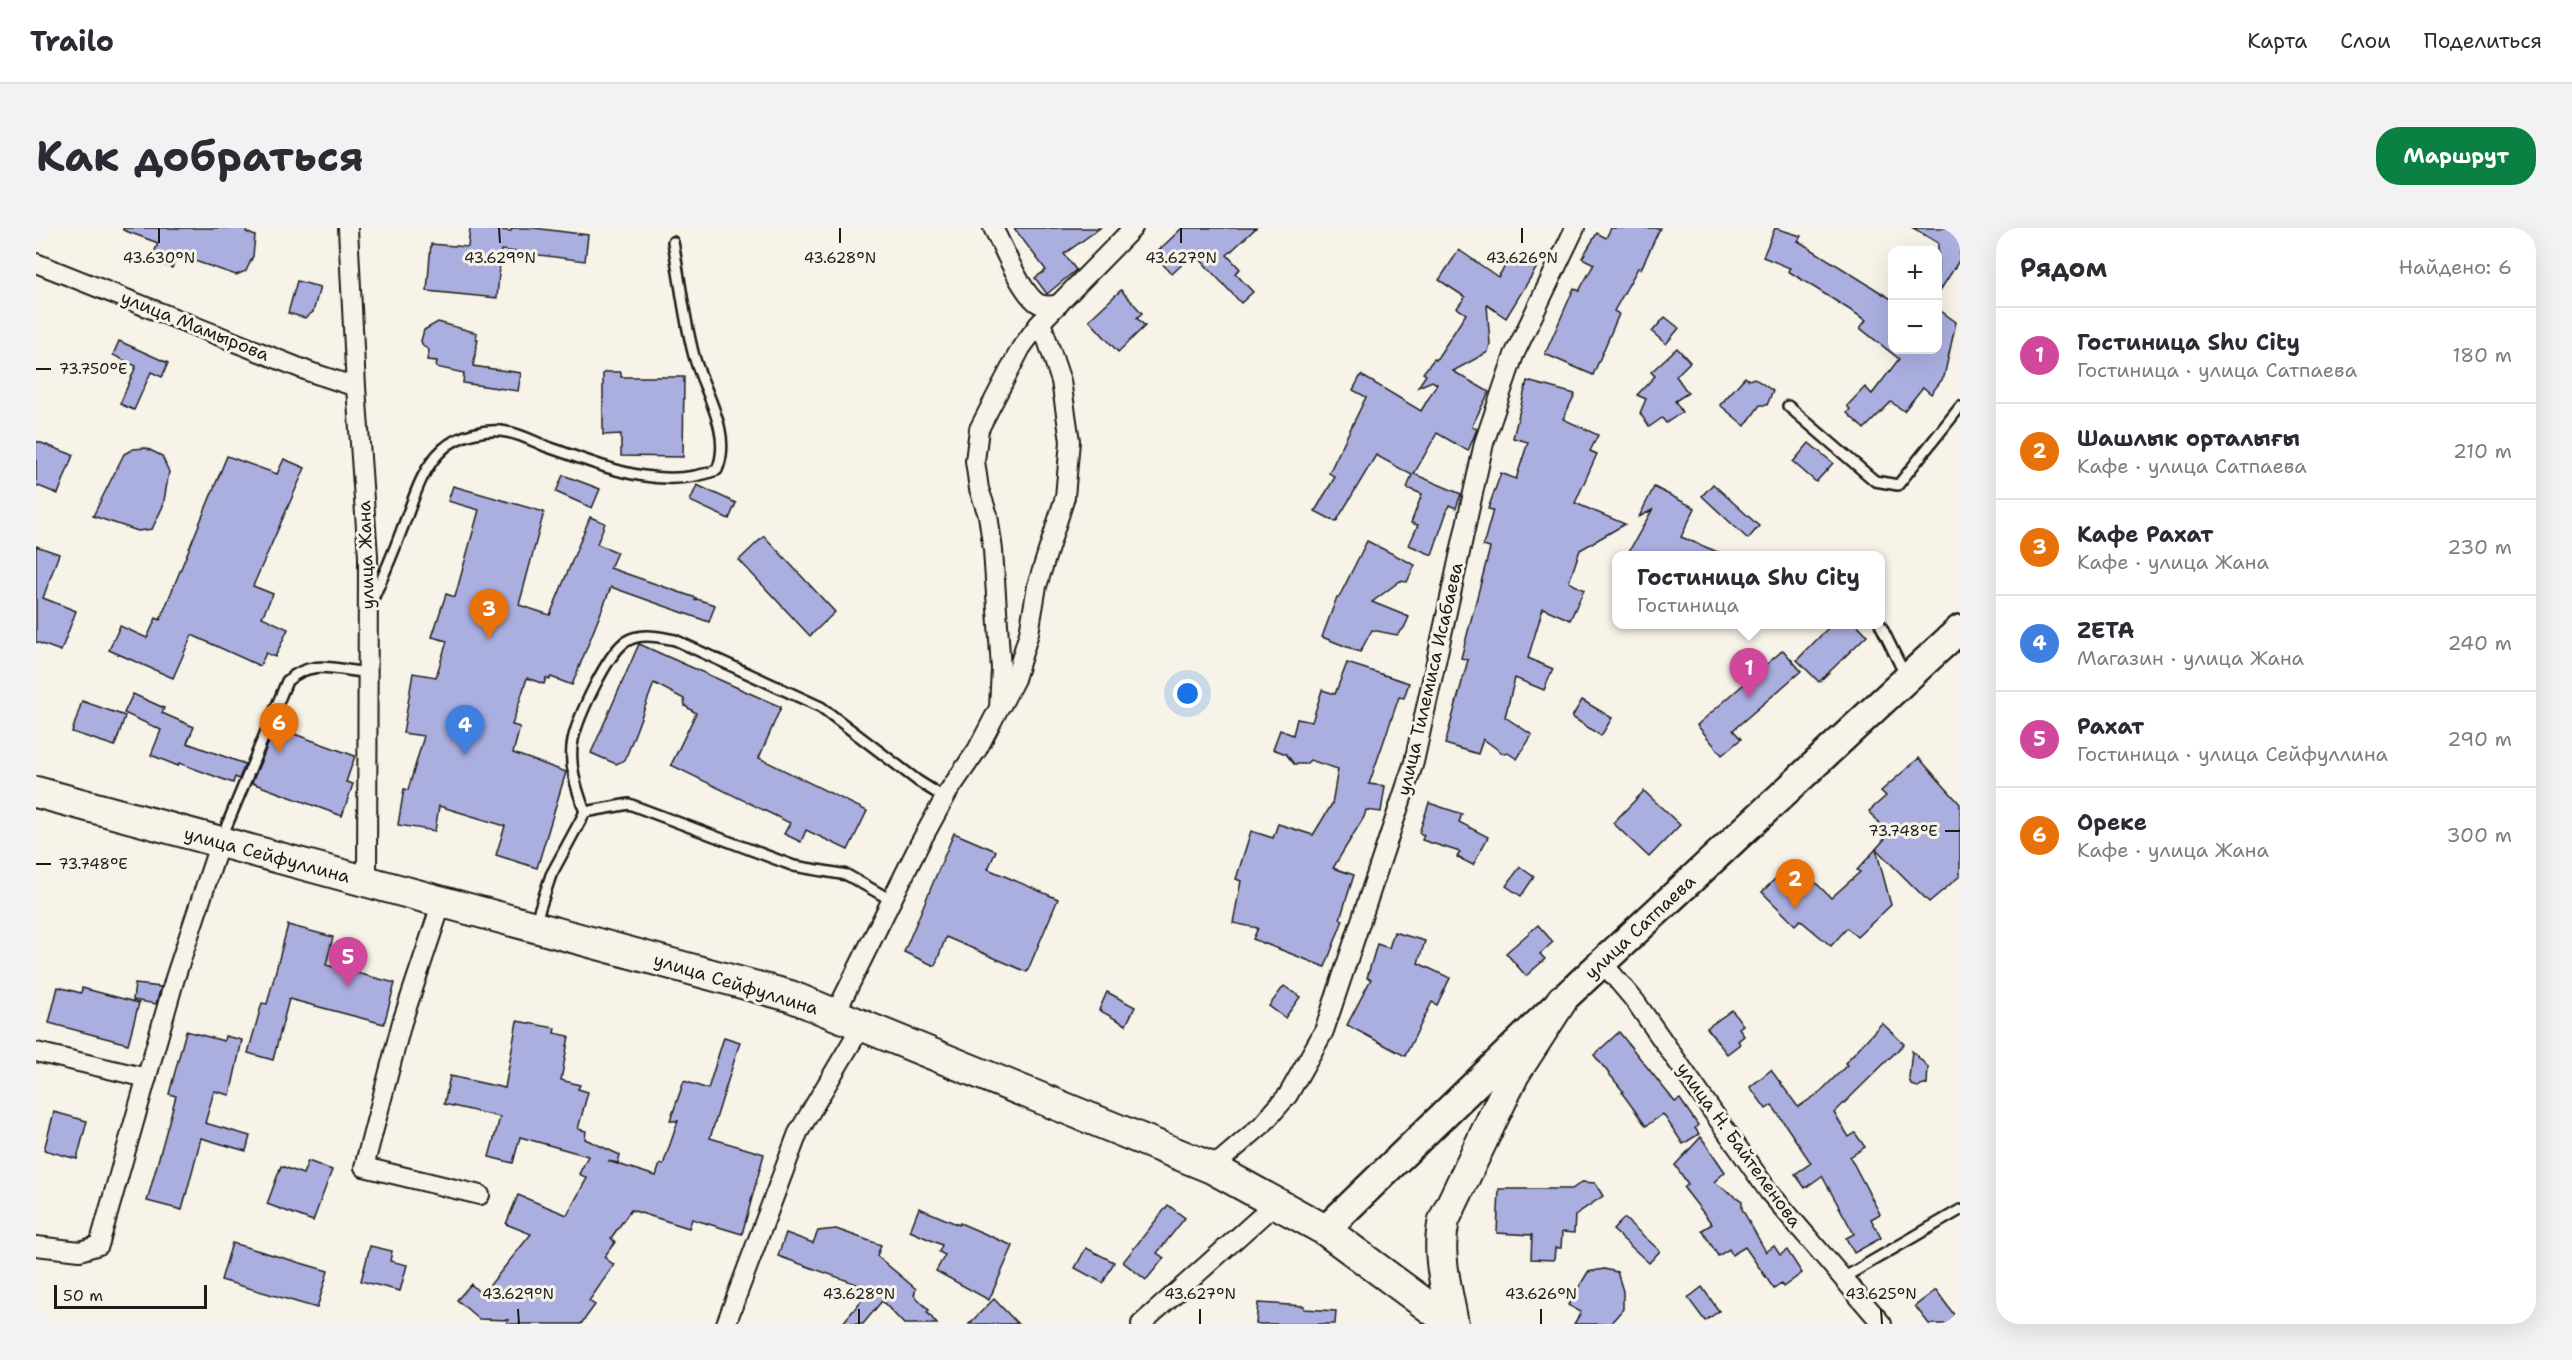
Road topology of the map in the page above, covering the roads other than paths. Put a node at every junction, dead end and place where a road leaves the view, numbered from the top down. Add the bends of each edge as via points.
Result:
1 (348, 228) edge
2 (993, 228) edge
3 (1134, 228) edge
4 (1575, 228) edge
5 (673, 242) dead end
6 (36, 263) edge
7 (1059, 304) junction
8 (1041, 322) junction
9 (356, 387) junction
10 (1788, 406) dead end
11 (1960, 407) edge
12 (368, 608) junction
13 (1882, 629) edge
14 (1960, 629) edge
15 (369, 674) junction
16 (1907, 679) junction
17 (999, 708) junction
18 (36, 792) edge
19 (945, 798) junction
20 (585, 813) junction
21 (220, 842) junction
22 (367, 883) junction
23 (891, 900) junction
24 (442, 902) junction
25 (534, 927) junction
26 (1602, 962) junction
27 (1562, 1000) junction
28 (834, 1014) junction
29 (862, 1025) junction
30 (36, 1052) edge
31 (147, 1078) junction
32 (1212, 1168) junction
33 (480, 1195) dead end
34 (1276, 1203) junction
35 (1960, 1210) edge
36 (1324, 1230) junction
37 (36, 1246) edge
38 (1843, 1278) junction
39 (726, 1324) edge
40 (1141, 1324) edge
41 (1452, 1324) edge
42 (1882, 1324) edge

1 - 9 street, улица Жана
2 - 7 street via 1037,303
3 - 7 street
4 - 32 street, улица Тилемиса Исабаева via 1514,355 1484,443 1413,762 1324,1030 1288,1095 1262,1125
5 - 12 lane via 694,355 721,432 723,457 717,470 697,477 639,476 506,431 470,433 443,449 420,480
6 - 9 street, улица Мамырова
7 - 8 street
8 - 17 street via 1061,381 1070,441 1065,497 1037,586 1029,633 1015,679
8 - 17 street via 1021,348 979,429 975,461 993,550 1001,669
9 - 12 street, улица Жана
10 - 11 lane via 1875,481 1890,486 1898,485
12 - 15 street, улица Жана
13 - 16 lane
14 - 16 street, улица Сатпаева
15 - 21 lane via 310,666 287,681
15 - 22 street, улица Жана
16 - 26 street, улица Сатпаева
17 - 19 street
18 - 21 main road, улица Сейфуллина
19 - 20 lane via 821,707 675,640 649,635 626,642 600,674 573,740 575,783
19 - 23 street
20 - 23 lane via 629,804 794,866 847,876
20 - 25 lane via 551,875
21 - 22 main road, улица Сейфуллина
21 - 31 street
22 - 24 main road, улица Сейфуллина
23 - 28 street
24 - 25 main road, улица Сейфуллина
24 - 33 street via 402,1022 364,1167
25 - 28 main road, улица Сейфуллина via 790,996
26 - 27 street, улица Сатпаева
26 - 38 street, улица Н. Байтеленова via 1635,1001 1769,1192
27 - 36 street, улица Сатпаева
27 - 41 main road via 1514,1074 1444,1221 1441,1255
28 - 29 main road, улица Сейфуллина
29 - 32 main road, улица Сейфуллина
29 - 39 street via 798,1132
30 - 31 street
31 - 37 street via 99,1245 81,1251
32 - 34 main road, улица Сейфуллина
34 - 36 main road, улица Сейфуллина
34 - 40 street
35 - 38 lane
36 - 41 main road, улица Сейфуллина
38 - 42 street, улица Н. Байтеленова

